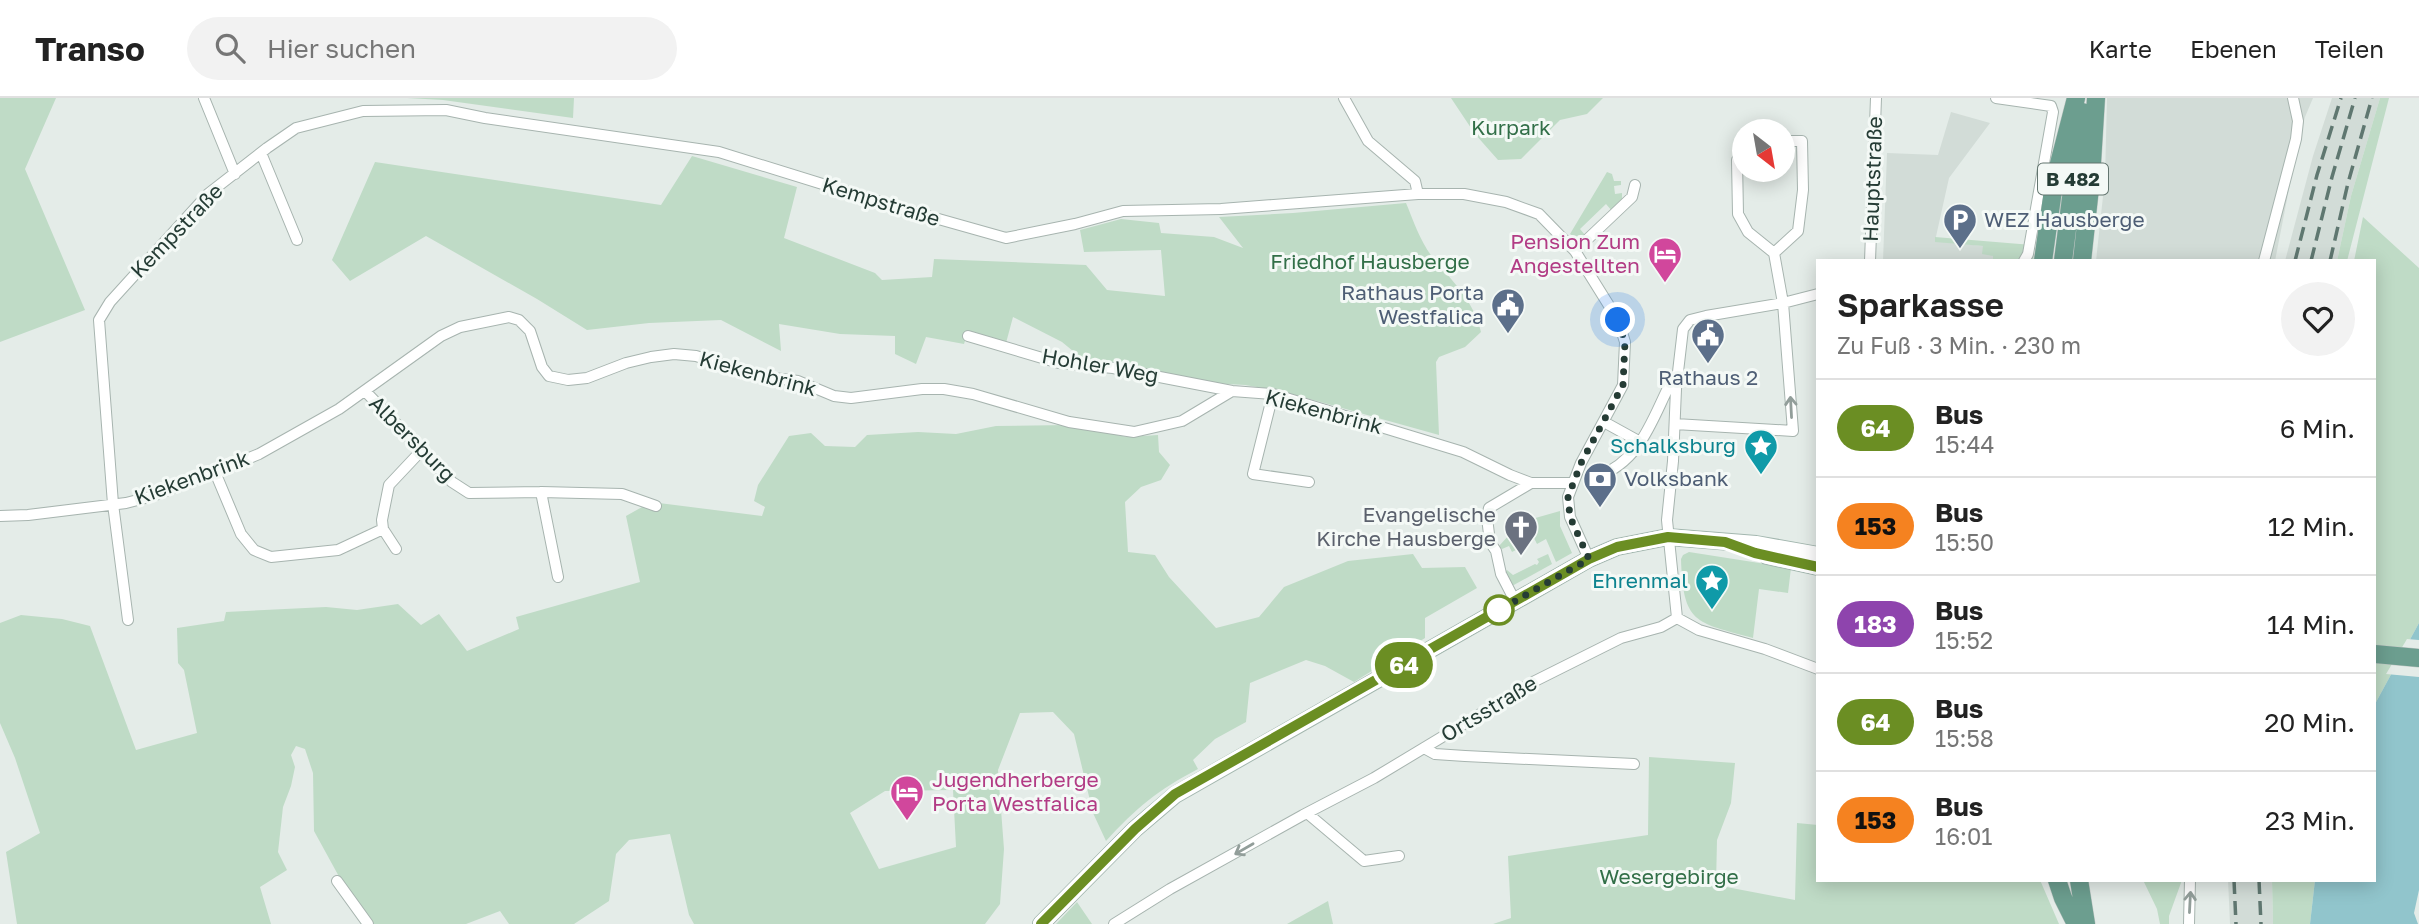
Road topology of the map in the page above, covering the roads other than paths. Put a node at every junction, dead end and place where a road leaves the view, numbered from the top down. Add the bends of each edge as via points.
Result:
1 (204, 98) edge
2 (357, 98) edge
3 (1344, 98) edge
4 (1876, 98) edge
5 (1996, 98) edge
6 (2076, 98) edge
7 (2084, 98) edge
8 (2096, 98) edge
9 (2293, 98) edge
10 (363, 111) junction
11 (1796, 141) edge
12 (261, 153) junction
13 (235, 174) junction
14 (1737, 182) edge
15 (1635, 185) dead end
16 (1418, 194) junction
17 (297, 240) dead end
18 (1575, 251) junction
19 (1774, 253) junction
20 (1870, 259) edge
21 (2025, 259) edge
22 (2043, 259) edge
23 (2063, 259) edge
24 (2082, 259) edge
25 (2265, 259) edge
26 (1816, 295) edge
27 (1783, 303) junction
28 (968, 336) dead end
29 (1676, 389) junction
30 (365, 391) junction
31 (1232, 391) junction
32 (1273, 394) junction
33 (1604, 422) junction
34 (1675, 424) junction
35 (1642, 443) junction
36 (421, 451) junction
37 (215, 472) junction
38 (1597, 477) dead end
39 (1309, 482) dead end
40 (1531, 483) junction
41 (1572, 483) junction
42 (541, 492) junction
43 (113, 504) junction
44 (656, 506) dead end
45 (0, 516) edge
46 (383, 529) junction
47 (1668, 537) junction
48 (1725, 542) junction
49 (396, 549) dead end
50 (1816, 555) edge
51 (1589, 559) junction
52 (1816, 567) edge
53 (558, 577) dead end
54 (1515, 601) junction
55 (1678, 618) junction
56 (128, 620) dead end
57 (2376, 654) edge
58 (2419, 658) edge
59 (1816, 668) edge
60 (1424, 748) junction
61 (1634, 764) dead end
62 (1307, 813) junction
63 (1399, 856) dead end
64 (337, 881) dead end
65 (2058, 882) edge
66 (2068, 882) edge
67 (2079, 882) edge
68 (2190, 882) edge
69 (368, 924) edge
70 (1041, 924) edge
71 (1114, 924) edge
72 (2081, 924) edge
73 (2189, 924) edge

1 - 13 street
2 - 10 street
3 - 16 street via 1368,141 1415,181
4 - 20 street, Hauptstraße
5 - 21 street via 2051,106 2053,112
6 - 22 main road via 2054,183
7 - 23 main road, B 482
8 - 24 main road
9 - 25 street via 2296,139
10 - 12 street, Kempstraße via 296,128
10 - 16 street, Kempstraße via 446,110 719,152 1006,238 1123,211 1221,209
11 - 19 street via 1802,141 1798,231
12 - 13 street, Kempstraße
12 - 17 street
13 - 43 street, Kempstraße via 208,194 99,320
14 - 19 street via 1738,214 1748,232
15 - 18 street via 1632,197
16 - 18 street, Kempstraße via 1464,194 1506,202 1539,214
18 - 33 street, Kempstraße via 1618,320 1625,342 1623,385
19 - 27 street
26 - 27 street
27 - 29 street via 1690,320 1684,329
34 -> 27 street via 1793,431
28 - 31 street, Hohler Weg via 1059,363 1113,368
29 - 34 street
29 - 35 street via 1668,388
30 - 31 street, Kiekenbrink via 441,336 460,327 509,317 530,331 549,376 568,380 651,357 696,356 758,376 798,381 834,396 944,389 1069,422 1134,432 1182,421
30 - 36 street, Albersburg
30 - 37 street, Kiekenbrink via 259,454
31 - 32 street, Kiekenbrink
32 - 39 street via 1253,474
32 - 40 street, Kiekenbrink via 1463,452
33 - 35 street
33 - 41 street, Kempstraße
34 - 47 street
35 - 38 street via 1616,468
36 - 42 street, Albersburg via 469,493
36 - 46 street via 389,485
37 - 43 street, Kiekenbrink via 153,496
37 - 46 street via 241,534 254,550 271,557 338,550
40 - 41 street, Kiekenbrink
40 - 54 street via 1489,508 1487,518 1490,542
41 - 51 street, Kempstraße via 1570,517
42 - 44 street, Albersburg via 622,494
42 - 53 street
43 - 45 street, Kiekenbrink
43 - 56 street, Kempstraße
46 - 49 street
47 - 48 main road
47 - 51 main road via 1617,547
47 - 55 street
48 - 50 main road
48 - 52 main road
51 - 54 main road
54 - 70 main road via 1175,794
55 - 59 street via 1699,630
55 - 60 street, Ortsstraße via 1574,660
57 - 58 main road
60 - 61 street via 1435,754
60 - 62 street, Ortsstraße
62 - 63 street via 1364,862
62 -> 71 street, Ortsstraße
64 - 69 street
65 - 72 main road
66 - 72 main road
67 - 72 main road
73 -> 68 street

